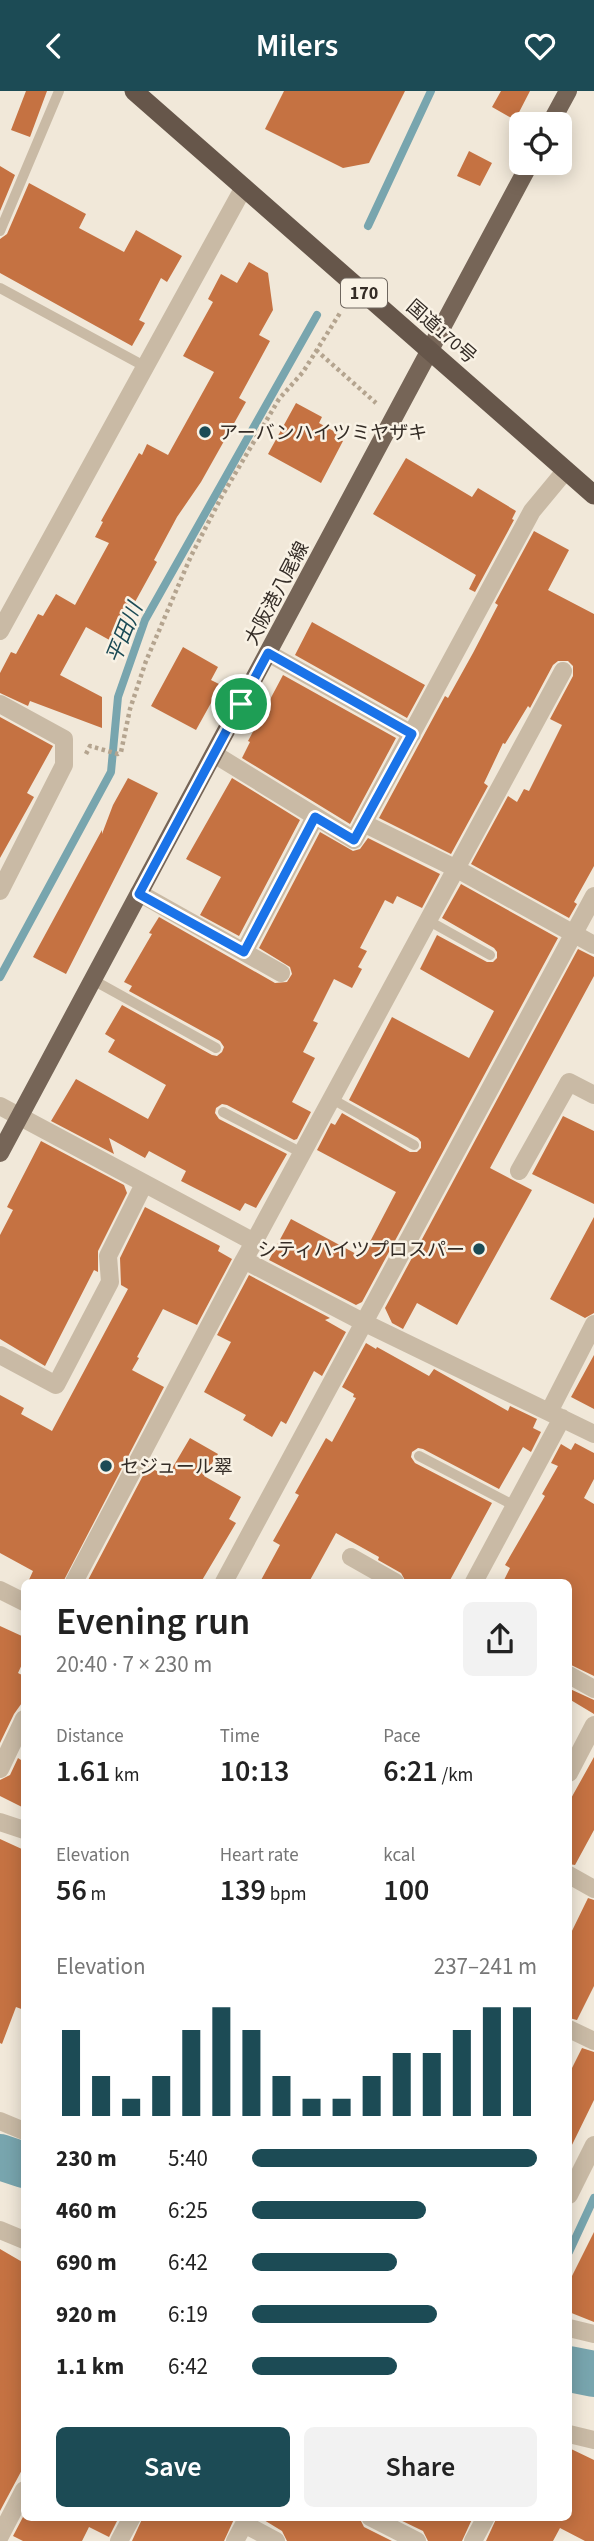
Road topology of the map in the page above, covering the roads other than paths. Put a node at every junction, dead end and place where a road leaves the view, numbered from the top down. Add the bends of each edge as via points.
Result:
1 (59, 91) edge
2 (134, 91) edge
3 (568, 91) edge
4 (557, 112) edge
5 (524, 175) edge
6 (244, 187) junction
7 (0, 230) edge
8 (0, 288) edge
9 (430, 351) junction
10 (144, 366) junction
11 (566, 470) junction
12 (594, 495) edge
13 (0, 631) edge
14 (268, 653) junction
15 (563, 671) dead end
16 (0, 704) edge
17 (412, 734) junction
18 (214, 754) junction
19 (315, 817) junction
20 (363, 823) junction
21 (457, 869) junction
22 (0, 891) edge
23 (139, 894) junction
24 (594, 896) edge
25 (429, 921) junction
26 (575, 933) junction
27 (594, 945) edge
28 (244, 952) junction
29 (490, 955) dead end
30 (281, 973) dead end
31 (93, 980) junction
32 (216, 1048) dead end
33 (594, 1095) edge
34 (332, 1099) junction
35 (0, 1106) edge
36 (223, 1112) dead end
37 (19, 1117) junction
38 (414, 1145) dead end
39 (0, 1153) edge
40 (302, 1153) junction
41 (519, 1171) dead end
42 (144, 1184) junction
43 (254, 1242) junction
44 (244, 1260) junction
45 (365, 1322) junction
46 (594, 1324) edge
47 (0, 1355) edge
48 (555, 1415) junction
49 (594, 1434) edge
50 (419, 1456) dead end
51 (514, 1506) junction
52 (351, 1557) dead end
53 (76, 1579) edge
54 (225, 1579) edge
55 (391, 1579) edge
56 (476, 1579) edge
57 (0, 1590) edge
58 (21, 1600) edge
59 (572, 1677) edge
60 (594, 1689) edge
61 (21, 1725) edge
62 (594, 1725) edge
63 (572, 1767) edge
64 (0, 1769) edge
65 (0, 1822) edge
66 (21, 1830) edge
67 (572, 1877) edge
68 (594, 1889) edge
69 (572, 2030) edge
70 (594, 2041) edge
71 (0, 2120) edge
72 (21, 2130) edge
73 (594, 2145) edge
74 (575, 2169) edge
75 (0, 2230) edge
76 (21, 2239) edge
77 (572, 2329) edge
78 (594, 2334) edge
79 (572, 2435) edge
80 (594, 2440) edge
81 (21, 2496) edge
82 (130, 2521) edge
83 (245, 2521) edge
84 (247, 2521) edge
85 (378, 2521) edge
86 (484, 2521) edge
87 (0, 2536) edge
88 (119, 2541) edge
89 (235, 2541) edge
90 (276, 2541) edge
91 (417, 2541) edge
92 (473, 2541) edge

1 - 7 lane
2 - 6 highway, 国道170号 / 170
3 - 4 main road
5 - 9 main road, 大阪港八尾線
6 - 9 highway, 国道170号 / 170
6 - 10 street
8 - 10 lane
9 - 11 highway, 国道170号 / 170
9 - 14 main road, 大阪港八尾線
10 - 13 street
11 - 12 highway, 国道170号 / 170
11 - 17 street via 532,510
14 - 17 street
14 - 18 main road, 大阪港八尾線
15 - 21 street
16 - 22 street via 64,739 64,765
17 - 20 street
18 - 19 street
18 - 23 main road, 大阪港八尾線
19 - 20 street via 354,840
19 - 28 street
20 - 21 street
21 - 25 street
21 - 26 street
23 - 28 street
23 - 31 main road, 大阪港八尾線
24 - 26 street
25 - 29 lane
25 - 34 street
26 - 27 street
26 - 45 street
28 - 30 street
31 - 32 lane
31 - 37 main road, 大阪港八尾線
33 - 41 street via 569,1082
34 - 38 lane
34 - 40 street
35 - 37 street
36 - 40 lane
37 - 39 main road, 大阪港八尾線
37 - 42 street
40 - 43 street
42 - 43 street
42 - 47 street via 108,1256 110,1282 56,1385
43 - 44 street
44 - 45 street
44 - 53 street
45 - 48 street
45 - 54 street
46 - 48 street
48 - 49 street
48 - 51 street
50 - 51 lane
51 - 56 street
52 - 55 street
57 - 58 street
59 - 60 street
61 - 64 street
62 - 63 street
65 - 66 street
67 - 68 street
69 - 70 street
71 - 72 street
73 - 74 street
75 - 76 street
77 - 78 street
79 - 80 street
81 - 87 street
82 - 88 street
83 - 89 street
84 - 90 street
85 - 91 street
86 - 92 street

